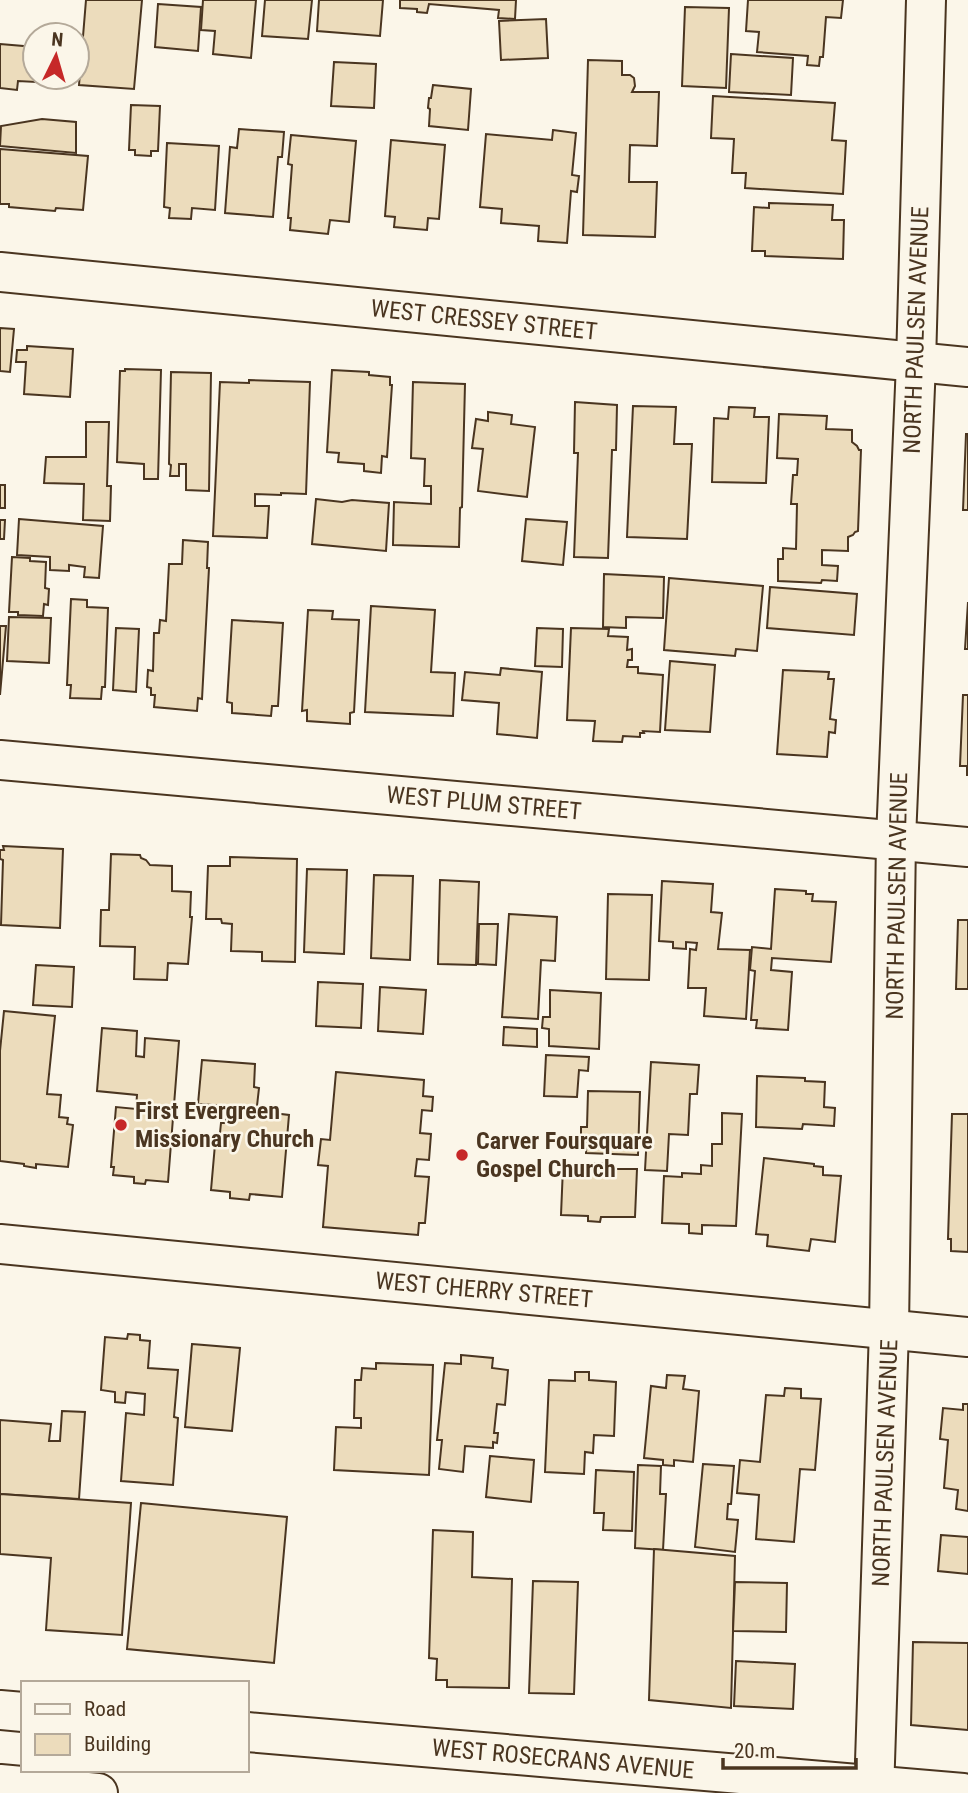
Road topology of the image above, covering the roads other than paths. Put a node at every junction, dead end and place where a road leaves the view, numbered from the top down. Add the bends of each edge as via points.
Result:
1 (926, 0) edge
2 (0, 272) edge
3 (916, 363) junction
4 (968, 367) edge
5 (0, 760) edge
6 (896, 839) junction
7 (968, 847) edge
8 (0, 1244) edge
9 (889, 1329) junction
10 (968, 1337) edge
11 (0, 1710) edge
12 (21, 1712) edge
13 (248, 1732) edge
14 (0, 1784) edge
15 (874, 1789) edge
16 (99, 1793) edge
17 (963, 1793) edge

1 - 3 street, NORTH PAULSEN AVENUE
2 - 3 street, WEST CRESSEY STREET
3 - 4 street, WEST CRESSEY STREET
3 - 6 street, NORTH PAULSEN AVENUE
5 - 6 street, WEST PLUM STREET
6 - 7 street, WEST PLUM STREET
6 - 9 street, NORTH PAULSEN AVENUE
8 - 9 street, WEST CHERRY STREET
9 - 10 street, WEST CHERRY STREET
9 - 15 street, NORTH PAULSEN AVENUE
11 - 12 street
13 - 15 street, WEST ROSECRANS AVENUE
14 - 16 street
15 - 17 street, WEST ROSECRANS AVENUE

